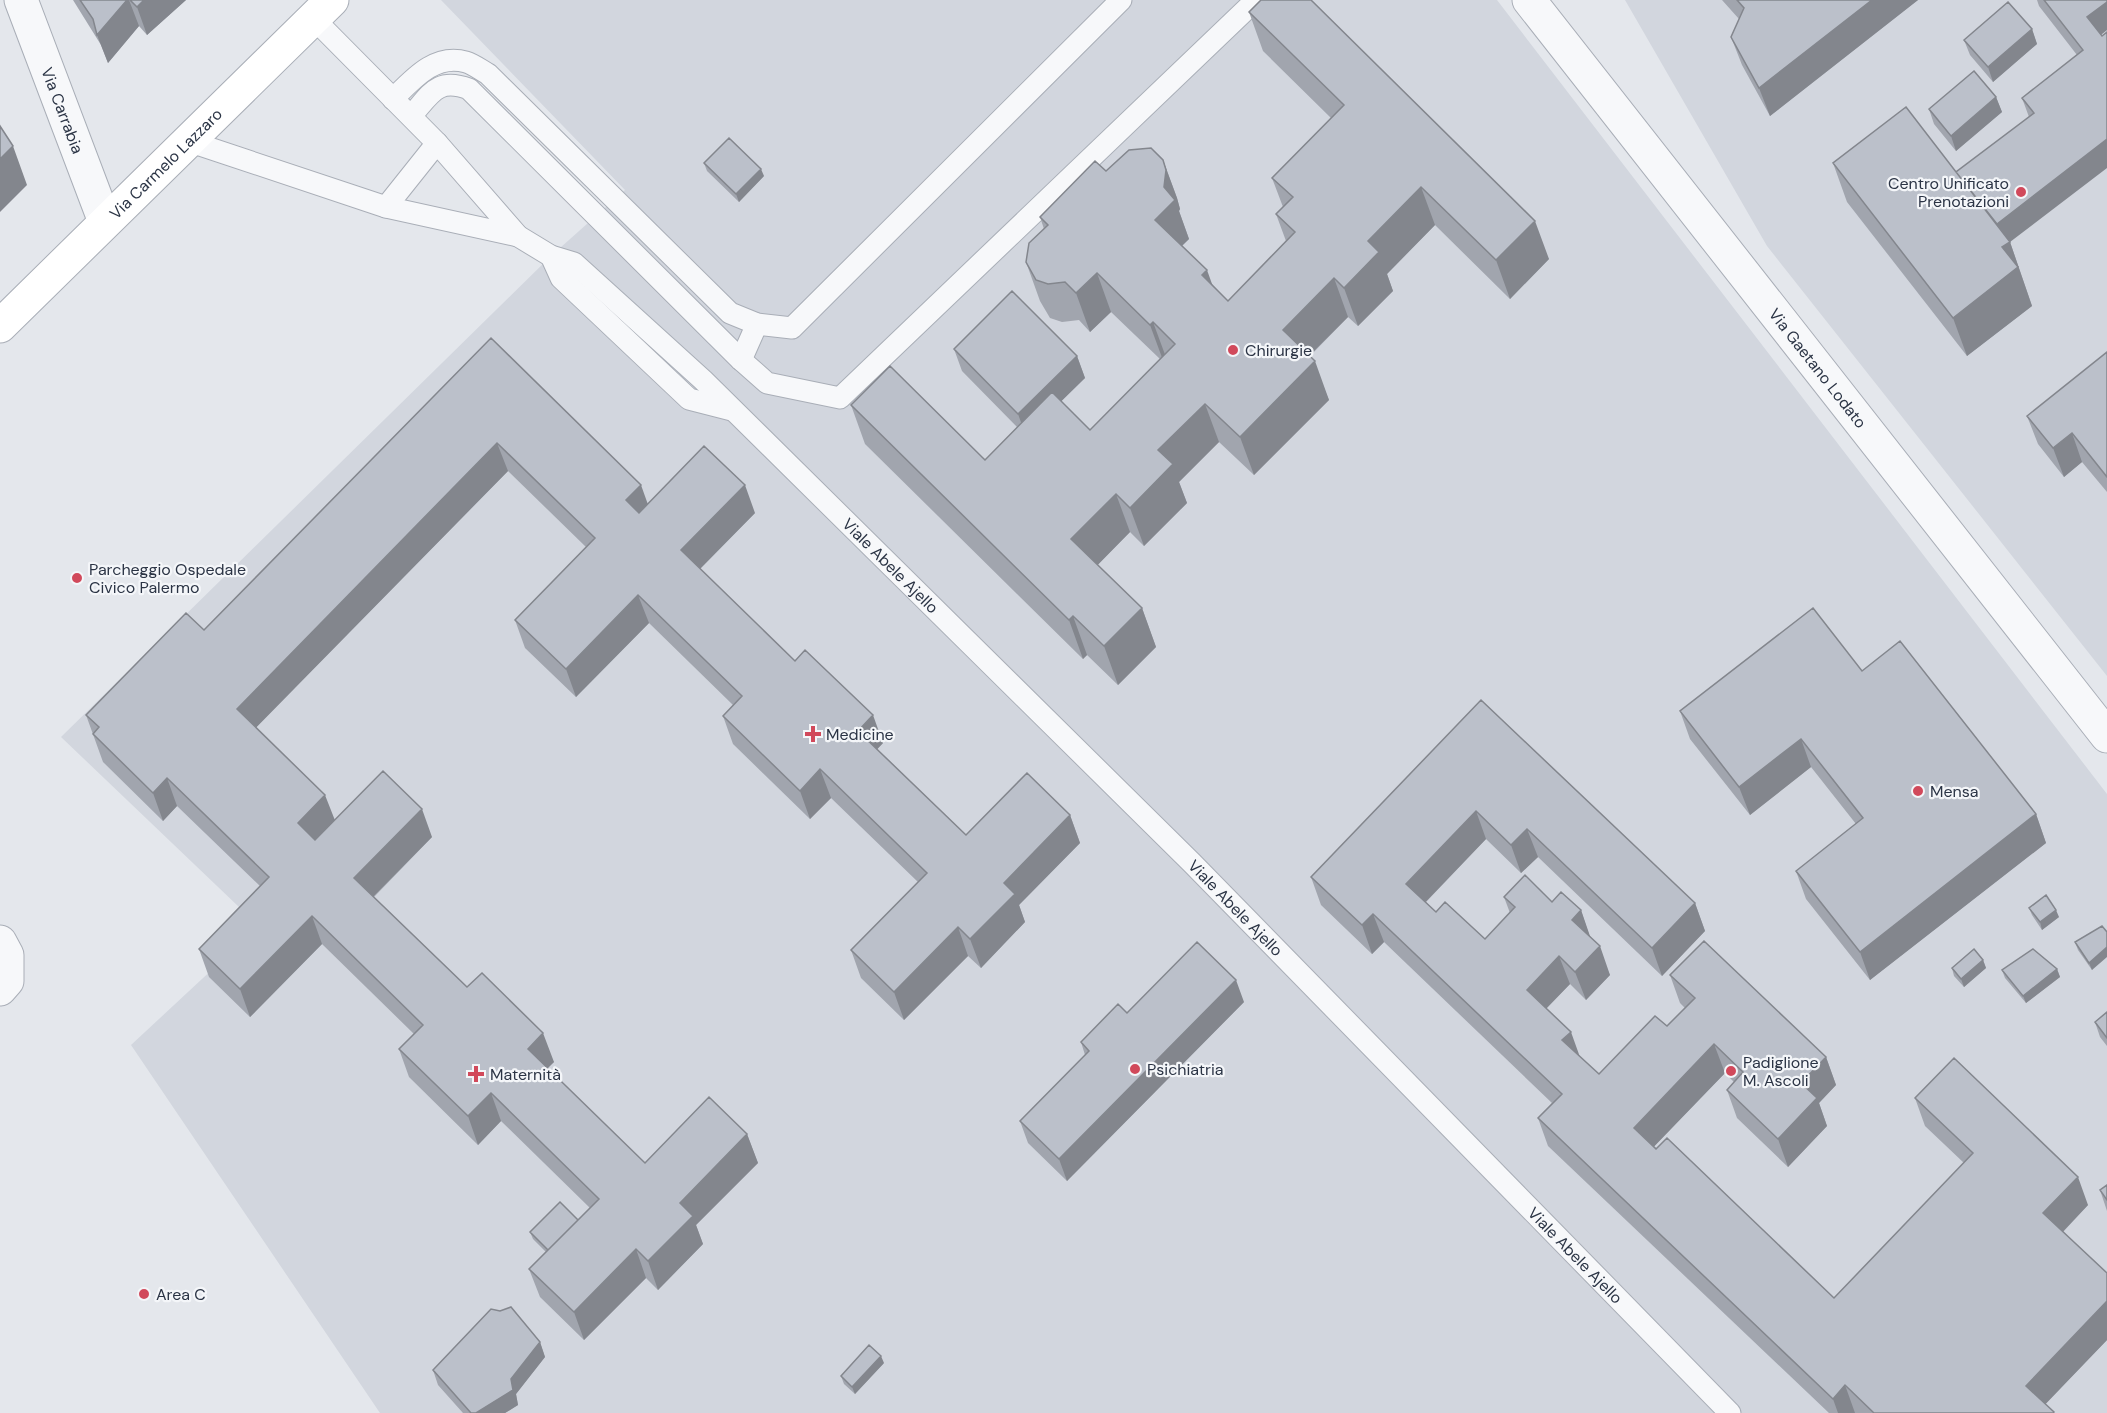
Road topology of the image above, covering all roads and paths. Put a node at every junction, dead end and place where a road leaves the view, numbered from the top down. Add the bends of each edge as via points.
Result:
1 (21, 0) edge
2 (1120, 0) edge
3 (1256, 0) edge
4 (1529, 0) edge
5 (323, 9) edge
6 (393, 99) junction
7 (411, 116) junction
8 (188, 141) junction
9 (437, 143) junction
10 (386, 207) junction
11 (105, 222) junction
12 (518, 236) junction
13 (757, 324) junction
14 (0, 326) edge
15 (741, 360) junction
16 (2107, 736) edge
17 (0, 942) edge
18 (0, 989) edge
19 (1730, 1413) edge

1 - 11 street, Via Carrabia
2 - 13 lane via 792,328
3 - 15 lane via 840,398 767,383
4 - 16 street, Via Gaetano Lodato
5 - 6 lane
5 - 8 street, Via Carmelo Lazzaro
6 - 7 lane
6 - 13 lane via 422,69 446,61 466,62 488,74 730,313
7 - 9 lane
7 - 15 lane via 438,87 453,83 470,89
8 - 10 lane
8 - 11 street, Via Carmelo Lazzaro
9 - 10 lane
9 - 12 lane
10 - 12 lane
11 - 14 street, Via Carmelo Lazzaro
12 - 19 lane, Viale Abele Ajello via 551,256 561,278 688,399 733,410 1192,863
13 - 15 lane
17 - 18 street via 7,955 7,981

